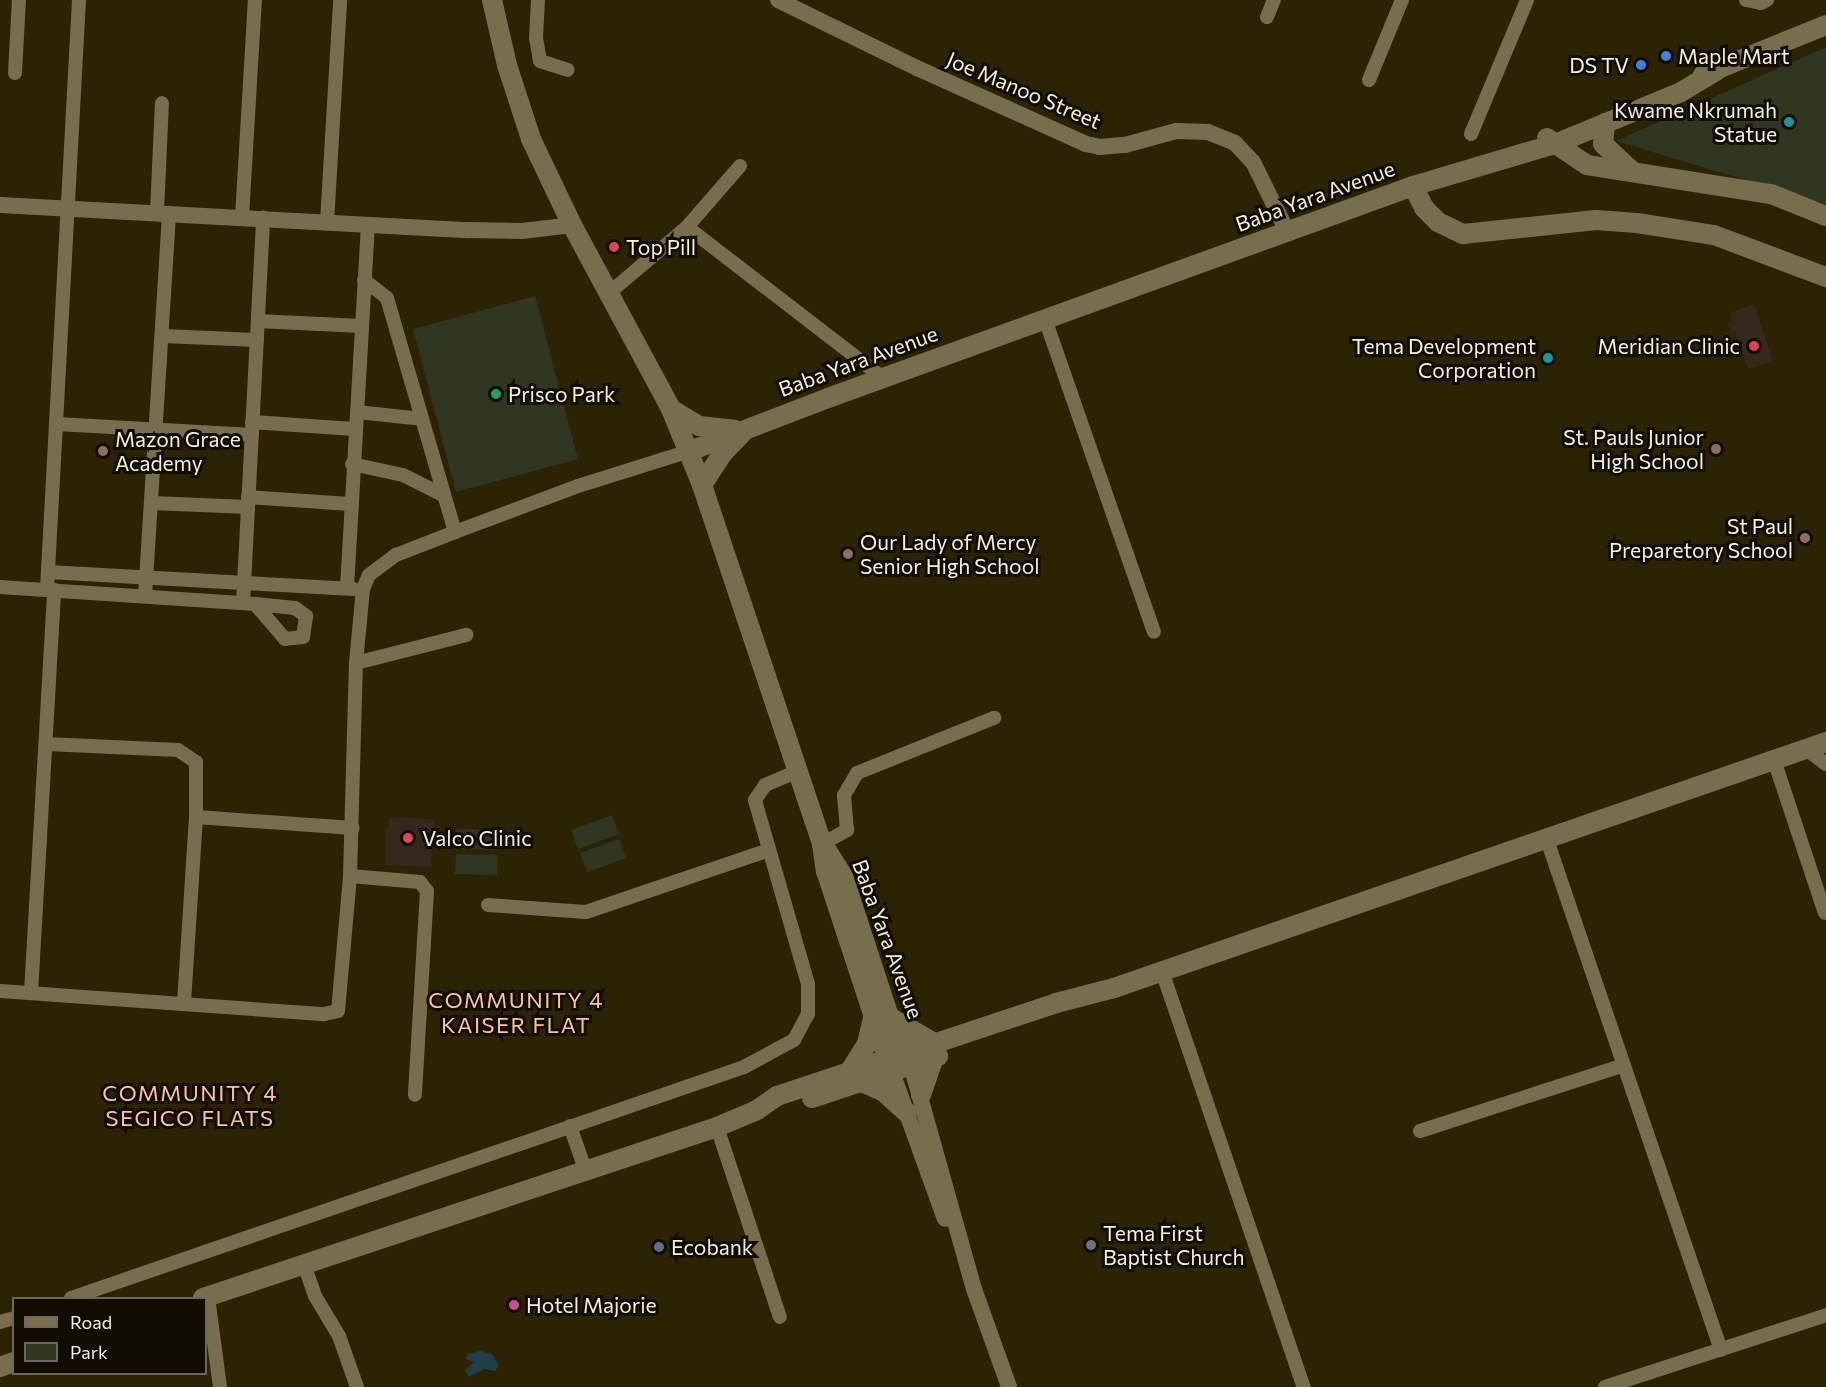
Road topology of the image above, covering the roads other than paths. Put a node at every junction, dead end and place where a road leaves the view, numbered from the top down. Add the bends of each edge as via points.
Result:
1 (19, 0) edge
2 (80, 0) edge
3 (255, 0) edge
4 (340, 0) edge
5 (492, 0) edge
6 (538, 0) edge
7 (778, 0) edge
8 (1274, 0) edge
9 (1402, 0) edge
10 (1527, 0) edge
11 (1746, 0) edge
12 (1767, 0) edge
13 (1267, 17) dead end
14 (1826, 25) edge
15 (568, 70) dead end
16 (1716, 71) junction
17 (15, 73) dead end
18 (1369, 80) dead end
19 (162, 104) dead end
20 (1605, 123) junction
21 (1471, 134) dead end
22 (1550, 140) junction
23 (740, 166) dead end
24 (1632, 171) junction
25 (1413, 186) junction
26 (0, 204) edge
27 (69, 207) junction
28 (163, 213) junction
29 (1826, 216) edge
30 (242, 217) junction
31 (263, 218) junction
32 (327, 222) junction
33 (368, 225) junction
34 (572, 225) junction
35 (687, 227) junction
36 (1287, 231) junction
37 (1826, 277) edge
38 (364, 280) junction
39 (609, 293) junction
40 (1045, 319) junction
41 (258, 321) junction
42 (361, 326) junction
43 (163, 336) junction
44 (256, 340) junction
45 (883, 378) junction
46 (671, 409) junction
47 (357, 412) junction
48 (422, 419) junction
49 (57, 424) junction
50 (252, 428) junction
51 (748, 428) junction
52 (354, 429) junction
53 (157, 430) junction
54 (690, 452) junction
55 (352, 464) junction
56 (702, 485) junction
57 (443, 495) junction
58 (248, 502) junction
59 (152, 503) junction
60 (350, 504) junction
61 (455, 532) junction
62 (48, 572) junction
63 (146, 579) junction
64 (244, 584) junction
65 (0, 587) edge
66 (347, 588) junction
67 (363, 589) junction
68 (51, 590) junction
69 (145, 596) junction
70 (1154, 632) dead end
71 (466, 635) dead end
72 (356, 663) junction
73 (994, 718) dead end
74 (1826, 742) edge
75 (46, 744) junction
76 (1806, 749) junction
77 (1774, 760) junction
78 (1826, 764) edge
79 (798, 771) junction
80 (196, 818) junction
81 (352, 828) junction
82 (1546, 837) junction
83 (822, 844) junction
84 (769, 850) junction
85 (350, 876) junction
86 (488, 905) dead end
87 (1825, 912) edge
88 (1162, 971) junction
89 (0, 991) edge
90 (31, 993) junction
91 (184, 1004) junction
92 (881, 1017) junction
93 (935, 1050) junction
94 (899, 1062) junction
95 (1624, 1065) junction
96 (855, 1076) junction
97 (415, 1095) dead end
98 (921, 1095) junction
99 (907, 1113) junction
100 (570, 1126) junction
101 (717, 1127) junction
102 (1420, 1131) dead end
103 (585, 1169) junction
104 (304, 1264) junction
105 (974, 1289) junction
106 (77, 1297) edge
107 (207, 1298) edge
108 (207, 1304) edge
109 (1826, 1315) edge
110 (780, 1317) dead end
111 (1721, 1350) junction
112 (220, 1387) edge
113 (357, 1387) edge
114 (1009, 1387) edge
115 (1304, 1387) edge
116 (1605, 1387) edge

1 - 17 street
2 - 27 street
3 - 30 street
4 - 32 street
5 - 34 main road via 519,105
6 - 15 street via 536,38 540,61
7 - 36 street, Joe Manoo Street via 1086,144 1125,145 1176,131 1208,132 1235,143 1254,162
8 - 13 street
9 - 18 street
10 - 21 street
11 - 12 street
14 - 16 main road, Baba Yara Avenue
16 - 20 main road, Baba Yara Avenue via 1681,92
16 - 22 main road, Baba Yara Avenue
19 - 28 street
20 - 22 main road, Baba Yara Avenue
20 - 24 main road via 1603,144
22 - 24 main road via 1587,165
22 - 25 main road, Baba Yara Avenue via 1449,178
23 - 35 street
24 - 29 main road via 1771,194
25 - 36 main road, Baba Yara Avenue
25 - 37 main road via 1424,208 1438,222 1463,234 1596,220 1637,223 1714,235
26 - 27 street
27 - 28 street
27 - 49 street
28 - 30 street
28 - 43 street
30 - 31 street
31 - 32 street
31 - 41 street
32 - 33 street
33 - 34 street via 522,231
33 - 38 street
34 - 39 main road
35 - 39 street
35 - 45 street
36 - 40 main road, Baba Yara Avenue
38 - 42 street
38 - 48 street via 387,298
39 - 46 main road
40 - 45 main road, Baba Yara Avenue
40 - 70 street
41 - 42 street
41 - 44 street
42 - 47 street
43 - 44 street
43 - 53 street
44 - 50 street
45 - 51 main road, Baba Yara Avenue
46 - 51 main road via 699,426
46 - 54 main road
47 - 48 street
47 - 52 street
48 - 57 street
49 - 53 street
49 - 62 street
50 - 52 street
50 - 53 street
50 - 58 street
51 - 54 main road, Baba Yara Avenue
51 - 56 main road via 722,454
52 - 55 street
53 - 59 street
54 - 56 main road, Baba Yara Avenue
54 - 61 street via 578,486
55 - 57 street via 403,475
55 - 60 street
56 - 79 main road, Baba Yara Avenue
57 - 61 street
58 - 59 street
58 - 60 street
58 - 64 street
59 - 63 street
60 - 66 street
61 - 67 street via 379,565
62 - 63 street
62 - 68 street
63 - 64 street
63 - 69 street
64 - 66 street
64 - 69 street via 249,603
65 - 68 street
66 - 67 street
67 - 72 street
68 - 69 street
68 - 75 street
71 - 72 street
72 - 81 street
73 - 83 street via 857,773 844,795 848,830
74 - 76 main road
75 - 80 street via 186,753 198,769
75 - 90 street
76 - 77 main road
76 - 78 street
77 - 82 main road
77 - 87 street
79 - 83 main road, Baba Yara Avenue
79 - 84 street via 765,785 755,800
80 - 81 street
80 - 91 street
81 - 85 street
82 - 88 main road
82 - 95 street
83 - 92 main road, Baba Yara Avenue via 826,871
84 - 86 street via 586,912
84 - 100 street via 807,975 808,1014 802,1030 794,1040 752,1064
85 - 91 street via 338,1011 324,1014
85 - 97 street via 420,882 427,891
88 - 93 main road via 1056,1003
88 - 115 street
89 - 90 street
90 - 91 street
92 - 93 main road
92 - 94 main road, Baba Yara Avenue
92 - 96 main road
93 - 94 main road
93 - 98 main road
94 - 96 main road
94 - 98 street
94 - 99 street
95 - 102 street
95 - 111 street
96 - 99 main road via 884,1092
96 - 101 main road via 782,1108 757,1110
98 - 105 street
99 - 105 street via 956,1252
100 - 103 street
100 - 106 street
101 - 103 main road
101 - 110 street
103 - 104 main road
104 - 107 main road
104 - 113 street via 315,1296 339,1336
105 - 114 street
108 - 112 street
109 - 111 street
111 - 116 street

